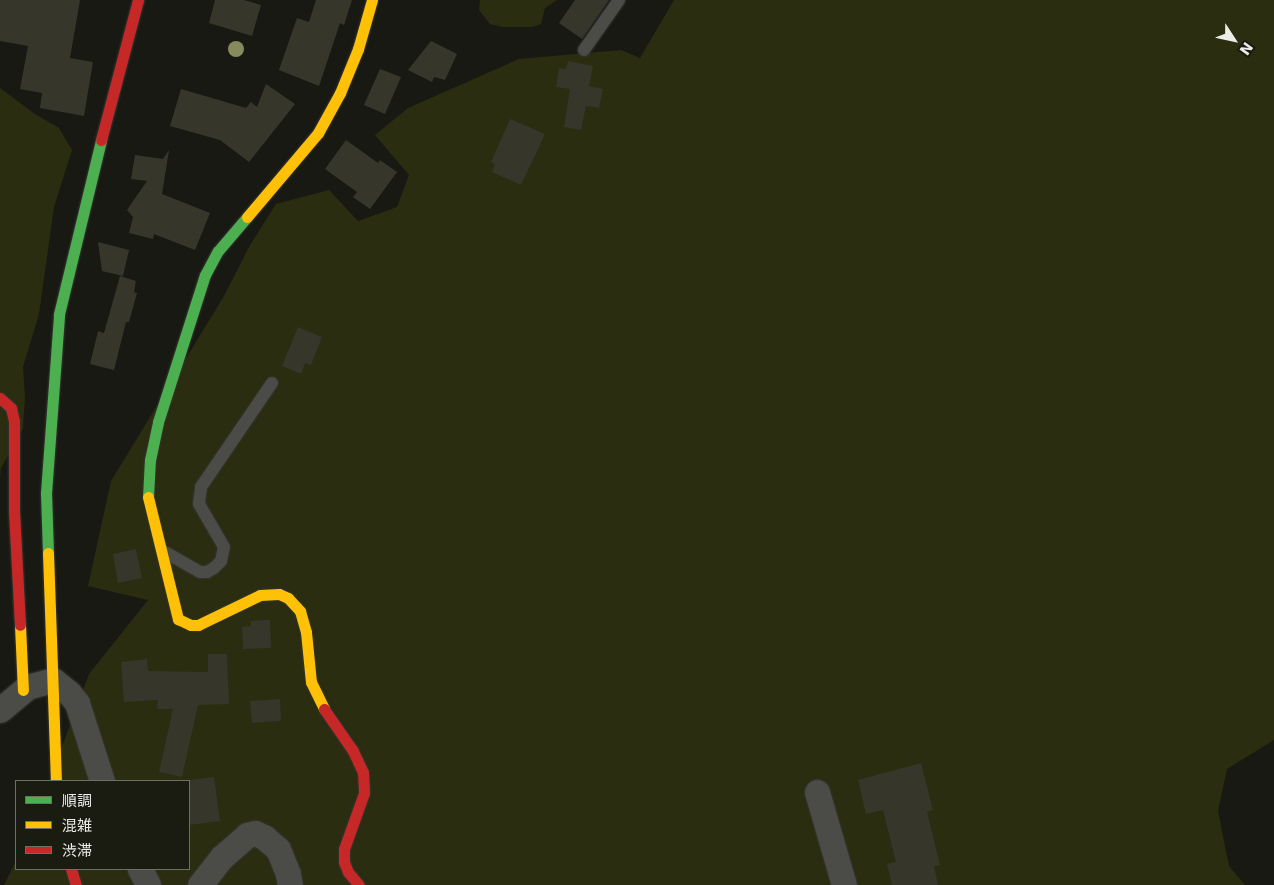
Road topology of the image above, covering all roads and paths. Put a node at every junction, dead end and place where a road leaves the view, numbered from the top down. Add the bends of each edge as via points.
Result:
1 (138, 0) edge
2 (372, 0) edge
3 (619, 0) edge
4 (584, 50) dead end
5 (272, 383) dead end
6 (0, 398) edge
7 (160, 549) junction
8 (53, 680) junction
9 (23, 690) junction
10 (0, 710) edge
11 (56, 780) edge
12 (102, 780) edge
13 (817, 792) dead end
14 (71, 870) edge
15 (140, 870) edge
16 (76, 885) edge
17 (148, 885) edge
18 (200, 885) edge
19 (290, 885) edge
20 (358, 885) edge
21 (844, 885) edge

1 - 8 street via 59,314 46,492
2 - 7 street via 358,49 318,133 218,251 205,275 158,422 150,460 148,499
3 - 4 lane
5 - 7 lane via 201,487 199,504 224,547 221,561 207,572 200,572
6 - 9 street via 11,408 14,421 14,511
7 - 20 street via 175,614 190,625 198,625 260,595 279,594 288,598 300,611 306,632 311,682 328,718 353,751 363,772 364,793 344,848 344,862
8 - 9 street
8 - 11 street
8 - 12 street via 76,703
9 - 10 street
13 - 21 street
14 - 16 street
15 - 17 street
18 - 19 street via 222,857 247,835 255,833 278,849

